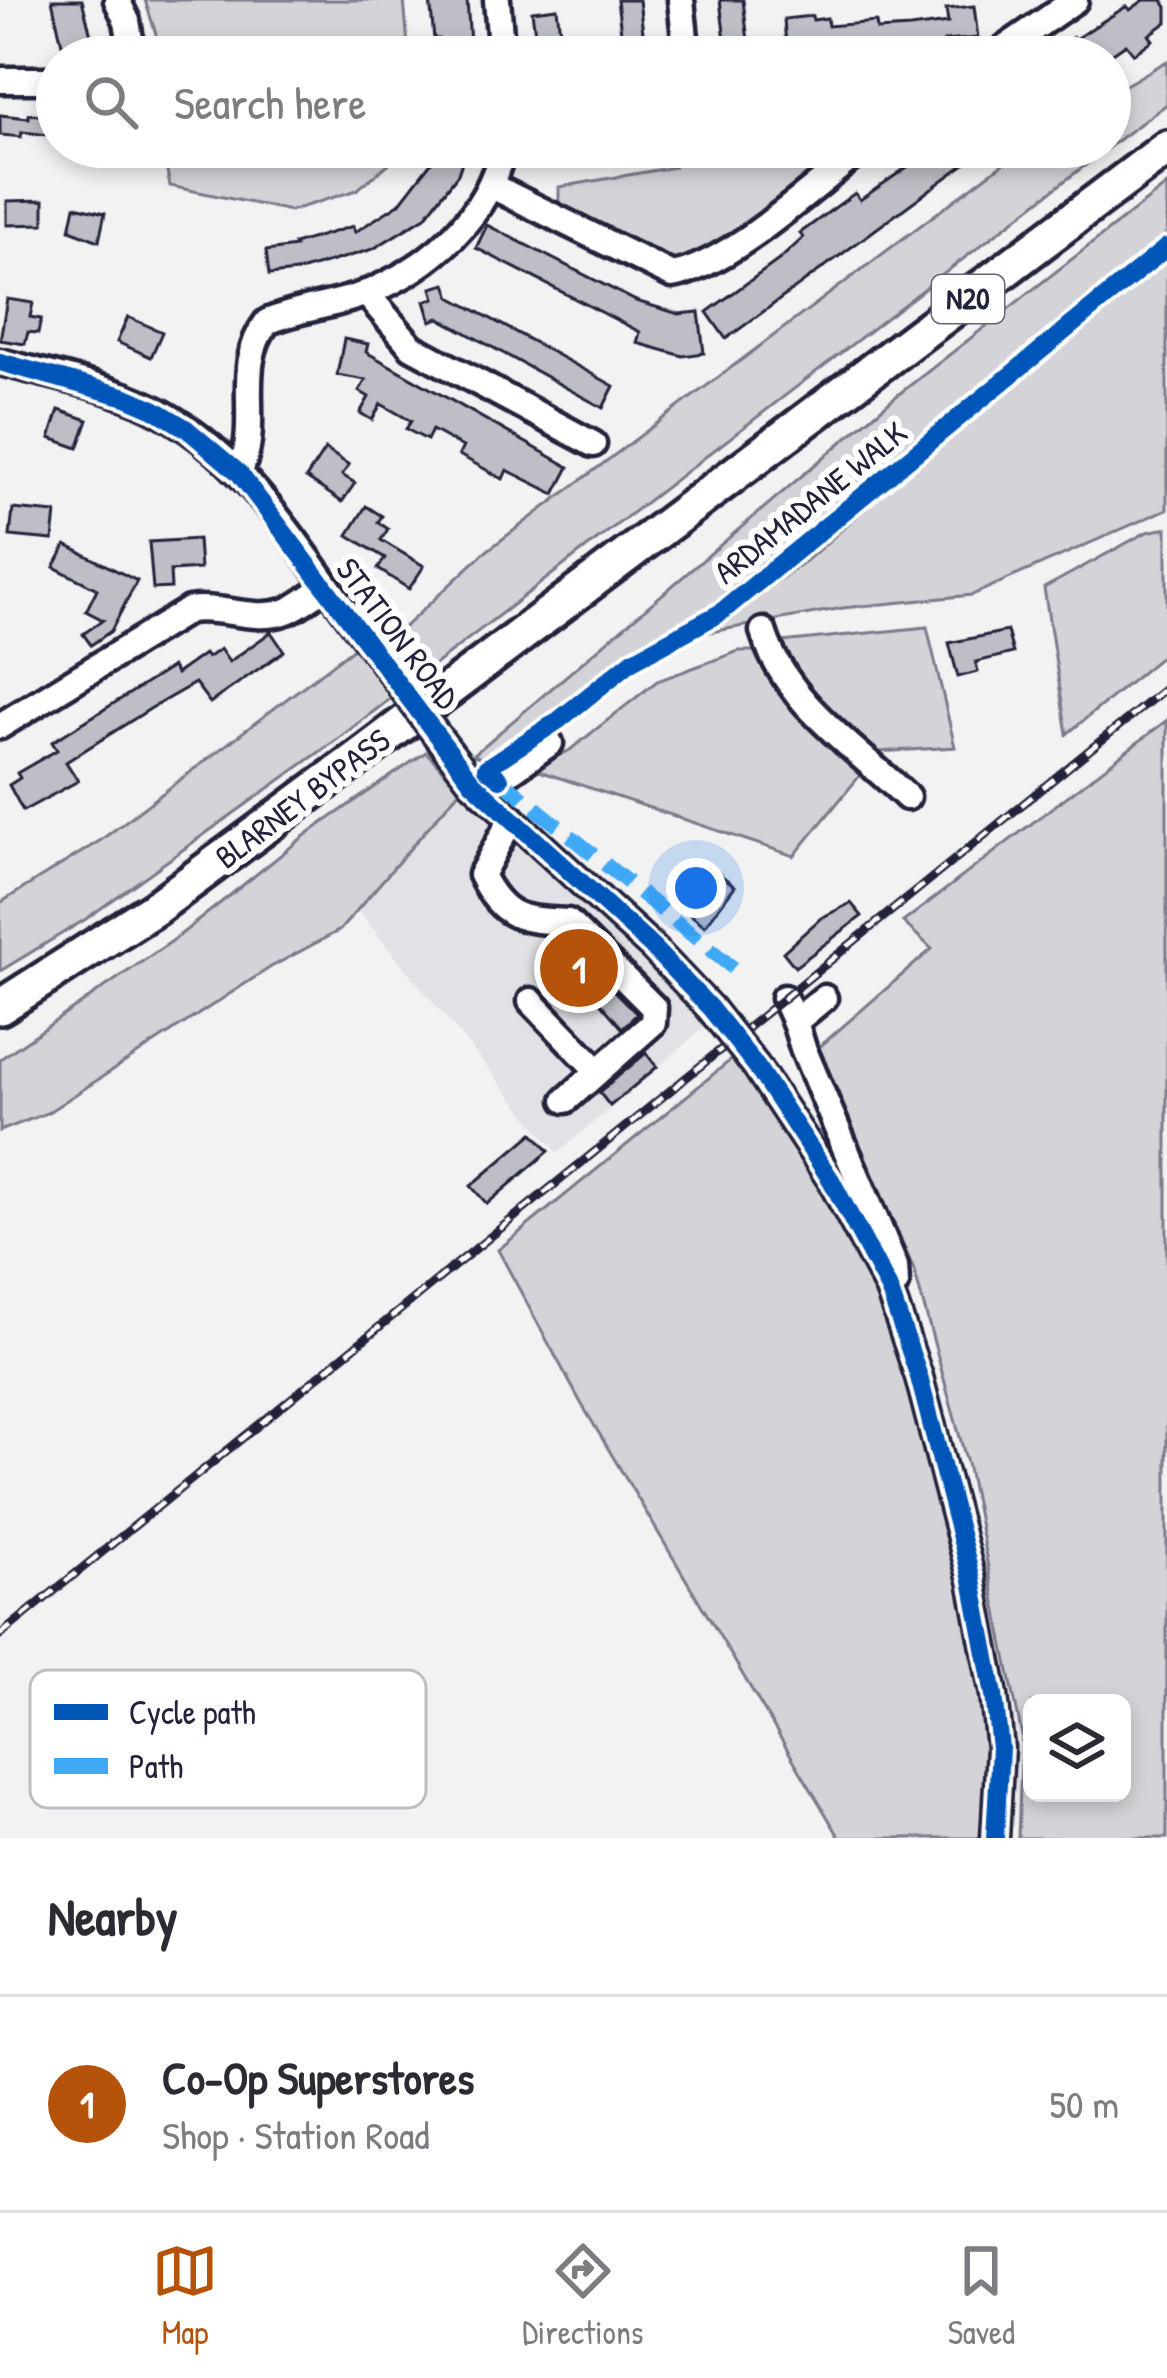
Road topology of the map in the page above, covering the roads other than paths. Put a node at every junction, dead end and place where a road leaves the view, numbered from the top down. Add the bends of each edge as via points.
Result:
1 (117, 0) edge
2 (497, 0) edge
3 (681, 0) edge
4 (1075, 0) edge
5 (130, 36) edge
6 (500, 36) edge
7 (685, 36) edge
8 (1023, 36) edge
9 (0, 80) edge
10 (36, 80) edge
11 (1167, 148) edge
12 (496, 168) edge
13 (837, 168) edge
14 (492, 185) junction
15 (366, 293) junction
16 (0, 362) edge
17 (593, 445) dead end
18 (239, 473) junction
19 (325, 587) junction
20 (764, 631) dead end
21 (0, 726) edge
22 (550, 743) dead end
23 (482, 791) junction
24 (908, 796) dead end
25 (512, 818) junction
26 (824, 998) dead end
27 (531, 1001) dead end
28 (0, 1007) edge
29 (598, 1071) junction
30 (566, 1100) dead end
31 (889, 1288) junction
32 (995, 1838) edge

1 - 5 street
2 - 6 street
3 - 7 street
4 - 8 street
9 - 10 street
11 - 28 highway, BLARNEY BYPASS / N20 via 154,908
12 - 14 street
13 - 14 street via 723,254 672,275
14 - 15 street via 439,252
15 - 17 street via 412,347
15 - 18 street via 281,316 257,335 248,374 252,426
16 - 18 street, STATION ROAD via 154,409
18 - 19 street, STATION ROAD
19 - 21 street via 285,612 189,610
19 - 23 street, STATION ROAD, bridge
20 - 24 street via 780,675
22 - 23 street
23 - 25 street, STATION ROAD
25 - 29 street via 481,875 495,903 531,921 568,922 654,1008 652,1023
25 - 31 street, STATION ROAD, bridge via 710,1007 831,1180
26 - 31 street via 790,1010 895,1266
27 - 29 street
29 - 30 street
31 - 32 street via 972,1580 1000,1748

